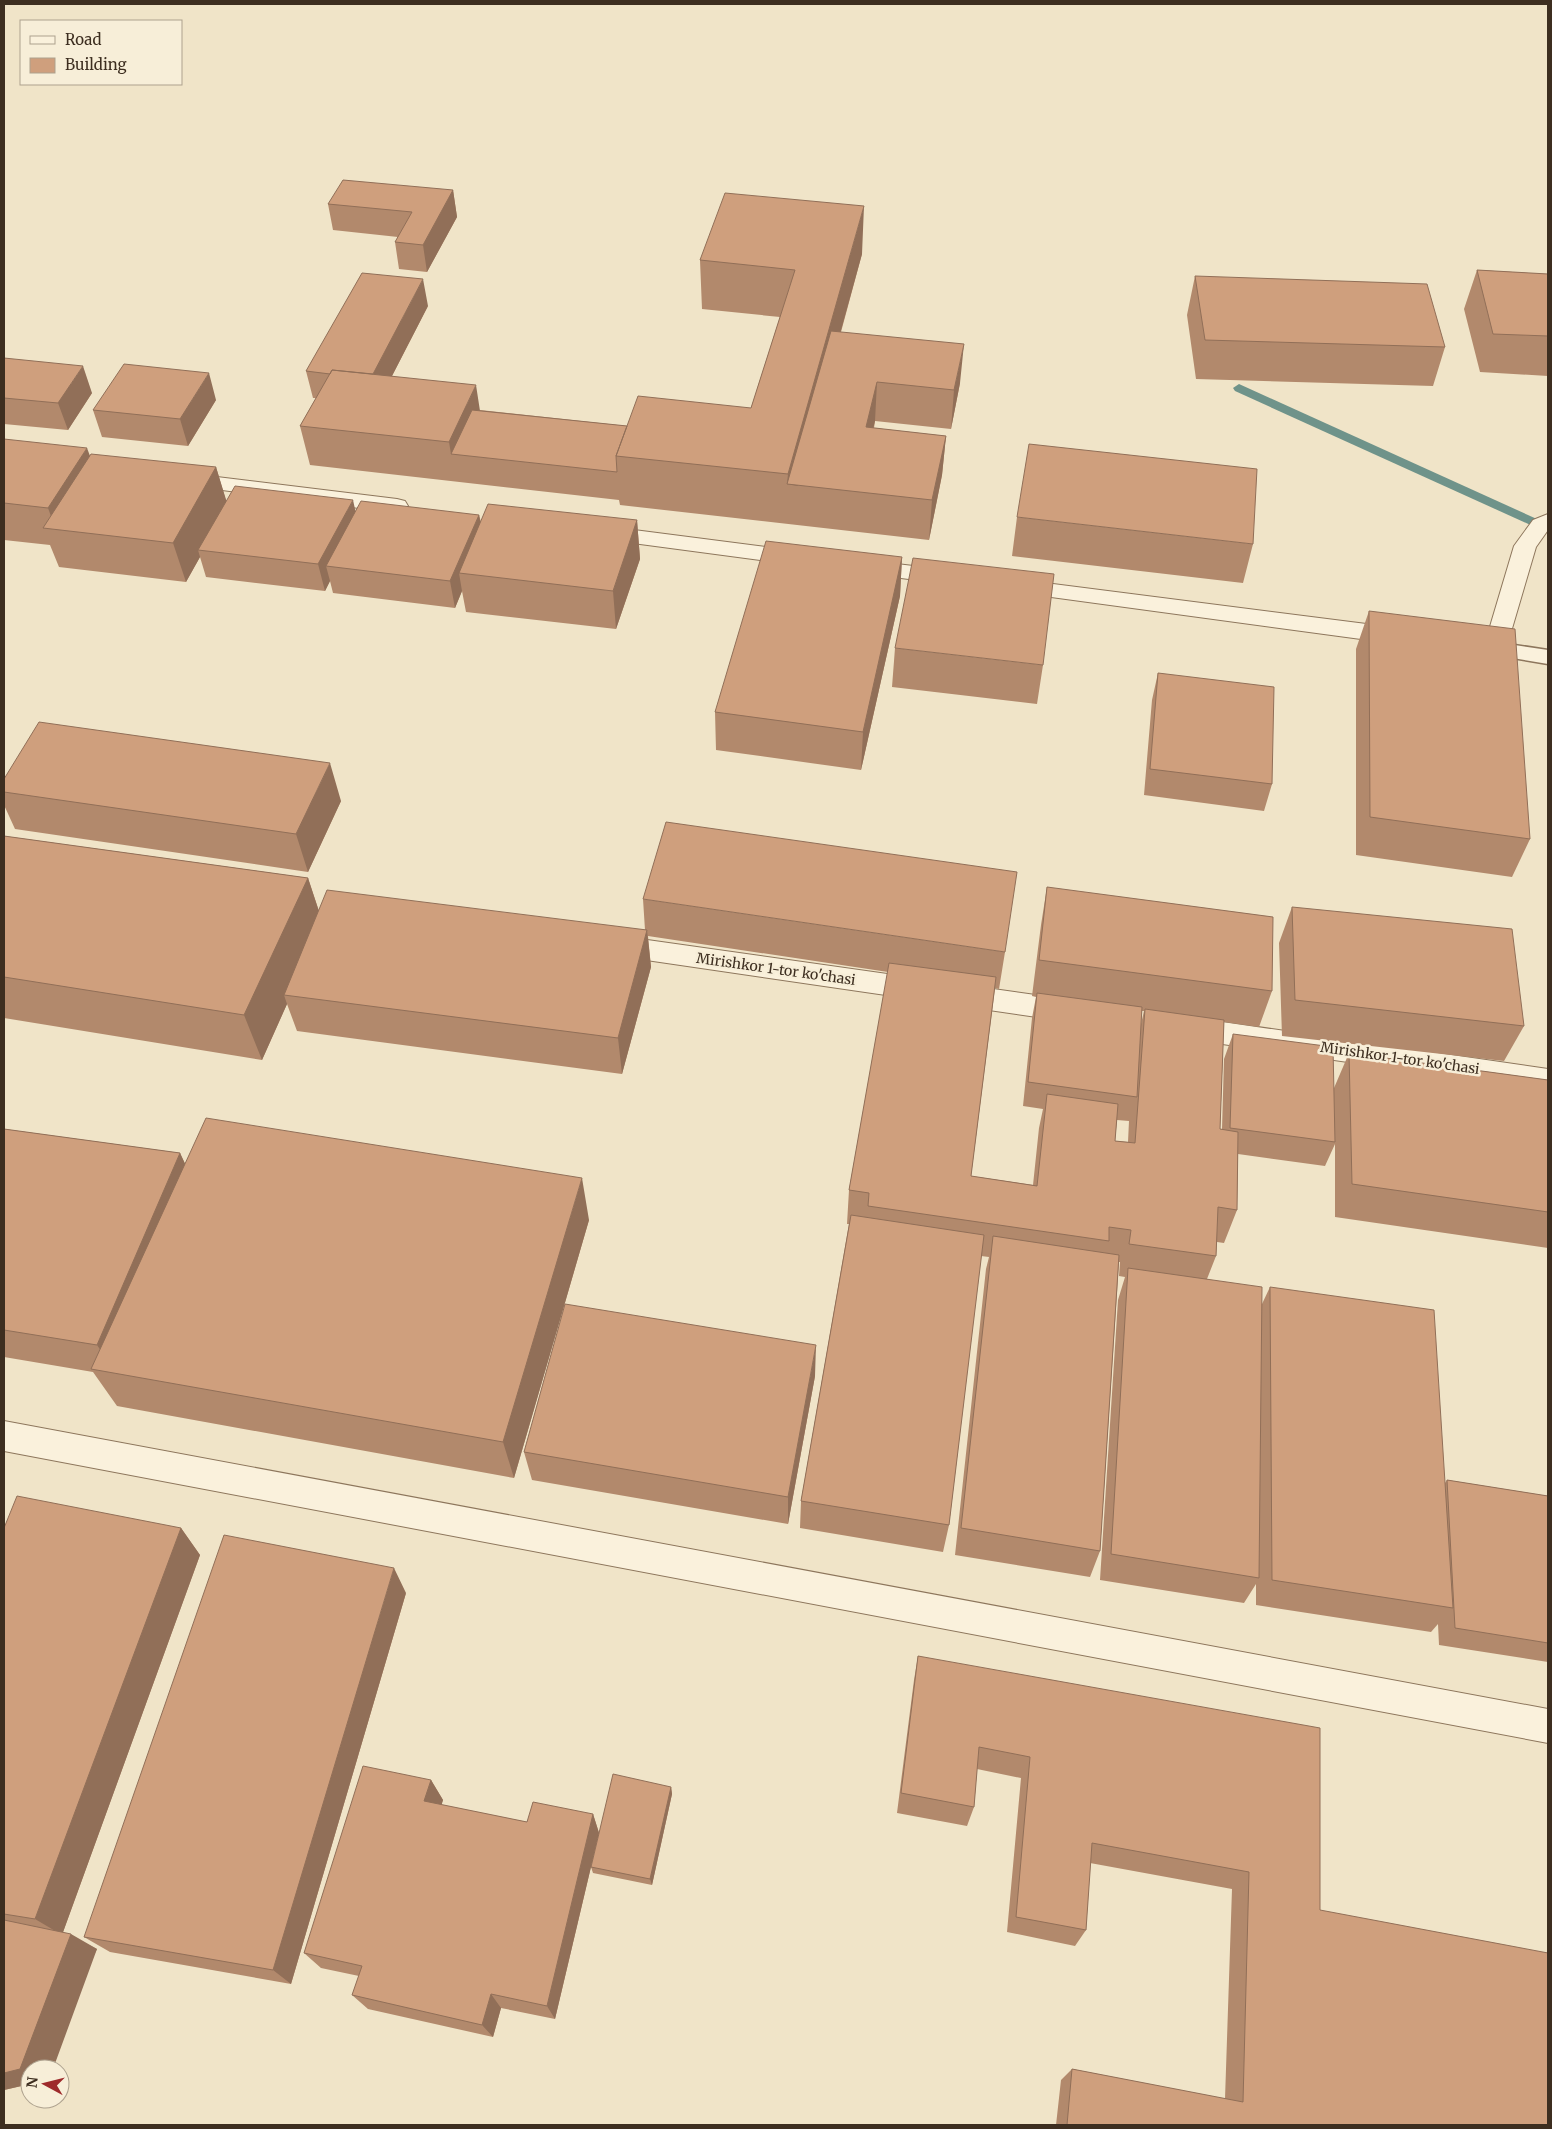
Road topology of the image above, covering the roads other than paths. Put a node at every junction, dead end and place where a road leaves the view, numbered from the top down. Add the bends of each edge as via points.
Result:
1 (160, 476) edge
2 (415, 508) edge
3 (1548, 521) edge
4 (584, 530) edge
5 (1416, 639) edge
6 (1456, 644) edge
7 (1495, 649) junction
8 (1548, 657) edge
9 (584, 941) edge
10 (1096, 1015) edge
11 (1165, 1025) edge
12 (1548, 1080) edge
13 (4, 1436) edge
14 (1548, 1726) edge

1 - 2 street
3 - 7 street via 1525,546
4 - 5 street
6 - 7 street
7 - 8 lane
9 - 10 street, Mirishkor 1-tor ko'chasi
11 - 12 street, Mirishkor 1-tor ko'chasi
13 - 14 street

